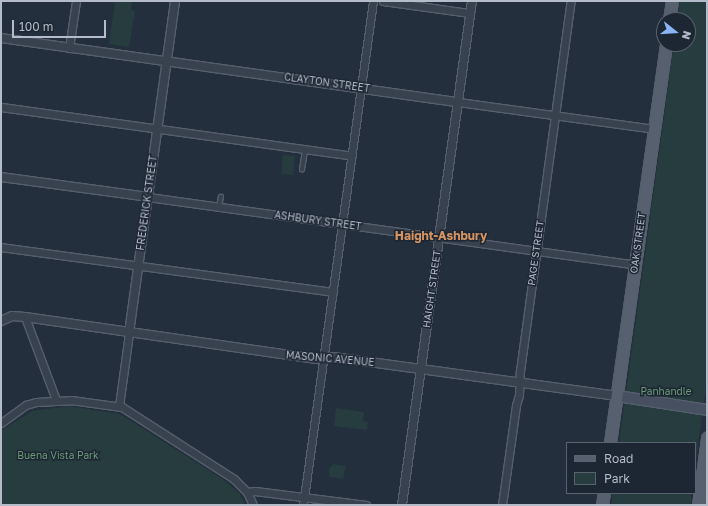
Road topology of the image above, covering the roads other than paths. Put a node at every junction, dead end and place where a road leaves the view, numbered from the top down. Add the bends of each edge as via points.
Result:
1 (76, 1) edge
2 (175, 1) edge
3 (373, 1) edge
4 (383, 1) edge
5 (472, 1) edge
6 (572, 1) edge
7 (672, 1) edge
8 (670, 12) edge
9 (470, 13) junction
10 (1, 38) edge
11 (69, 48) junction
12 (665, 52) edge
13 (166, 61) junction
14 (361, 88) junction
15 (458, 102) junction
16 (1, 107) edge
17 (556, 115) junction
18 (157, 129) junction
19 (654, 129) junction
20 (305, 150) junction
21 (352, 156) junction
22 (302, 170) dead end
23 (1, 177) edge
24 (148, 197) junction
25 (221, 197) dead end
26 (219, 207) junction
27 (342, 224) junction
28 (440, 238) junction
29 (1, 247) edge
30 (537, 251) junction
31 (635, 265) junction
32 (138, 266) junction
33 (333, 292) junction
34 (25, 317) junction
35 (1, 321) edge
36 (129, 333) junction
37 (324, 358) junction
38 (421, 370) junction
39 (519, 383) junction
40 (617, 396) junction
41 (56, 400) junction
42 (119, 406) junction
43 (707, 410) edge
44 (1, 423) edge
45 (707, 438) edge
46 (610, 442) edge
47 (706, 450) edge
48 (247, 492) junction
49 (604, 494) edge
50 (305, 496) junction
51 (253, 505) edge
52 (303, 505) edge
53 (366, 505) edge
54 (402, 505) edge
55 (502, 505) edge
56 (602, 505) edge
57 (698, 505) edge

1 - 11 street
2 - 13 street, FREDERICK STREET
3 - 14 street
4 - 9 street
5 - 9 street, HAIGHT STREET
6 - 17 street, PAGE STREET
7 - 8 main road
9 - 15 street, HAIGHT STREET
10 - 11 street, CLAYTON STREET
11 - 13 street, CLAYTON STREET
12 - 19 main road, OAK STREET
13 - 14 street, CLAYTON STREET
13 - 18 street, FREDERICK STREET
14 - 15 street, CLAYTON STREET
14 - 21 street
15 - 17 street, CLAYTON STREET
15 - 28 street, HAIGHT STREET
16 - 18 street
17 - 19 street, CLAYTON STREET
17 - 30 street, PAGE STREET
18 - 20 street
18 - 24 street, FREDERICK STREET
19 - 31 main road, OAK STREET
20 - 21 street
20 - 22 lane
21 - 27 street
23 - 24 street, ASHBURY STREET
24 - 26 street, ASHBURY STREET
24 - 32 street, FREDERICK STREET
25 - 26 lane
26 - 27 street, ASHBURY STREET
27 - 28 street, ASHBURY STREET
27 - 33 street
28 - 30 street, ASHBURY STREET
28 - 38 street, HAIGHT STREET
29 - 32 street
30 - 31 street, ASHBURY STREET
30 - 39 street, PAGE STREET
31 - 40 main road, OAK STREET
32 - 33 street
32 - 36 street, FREDERICK STREET
33 - 37 street
34 - 35 street, MASONIC AVENUE via 12,316
34 - 36 street, MASONIC AVENUE
34 - 41 street
36 - 37 street, MASONIC AVENUE via 315,359
36 - 42 street, FREDERICK STREET
37 - 38 street, MASONIC AVENUE via 333,357
37 - 50 street
38 - 39 street, MASONIC AVENUE
38 - 54 street, HAIGHT STREET
39 - 40 street, MASONIC AVENUE
39 - 55 street, PAGE STREET
40 - 43 main road, MASONIC AVENUE
40 - 46 main road, OAK STREET
41 - 42 street
41 - 44 street via 26,405
42 - 48 street via 234,479
45 - 47 main road
47 - 57 main road
48 - 50 street
48 - 51 street
49 - 56 main road
50 - 52 street
50 - 53 street

